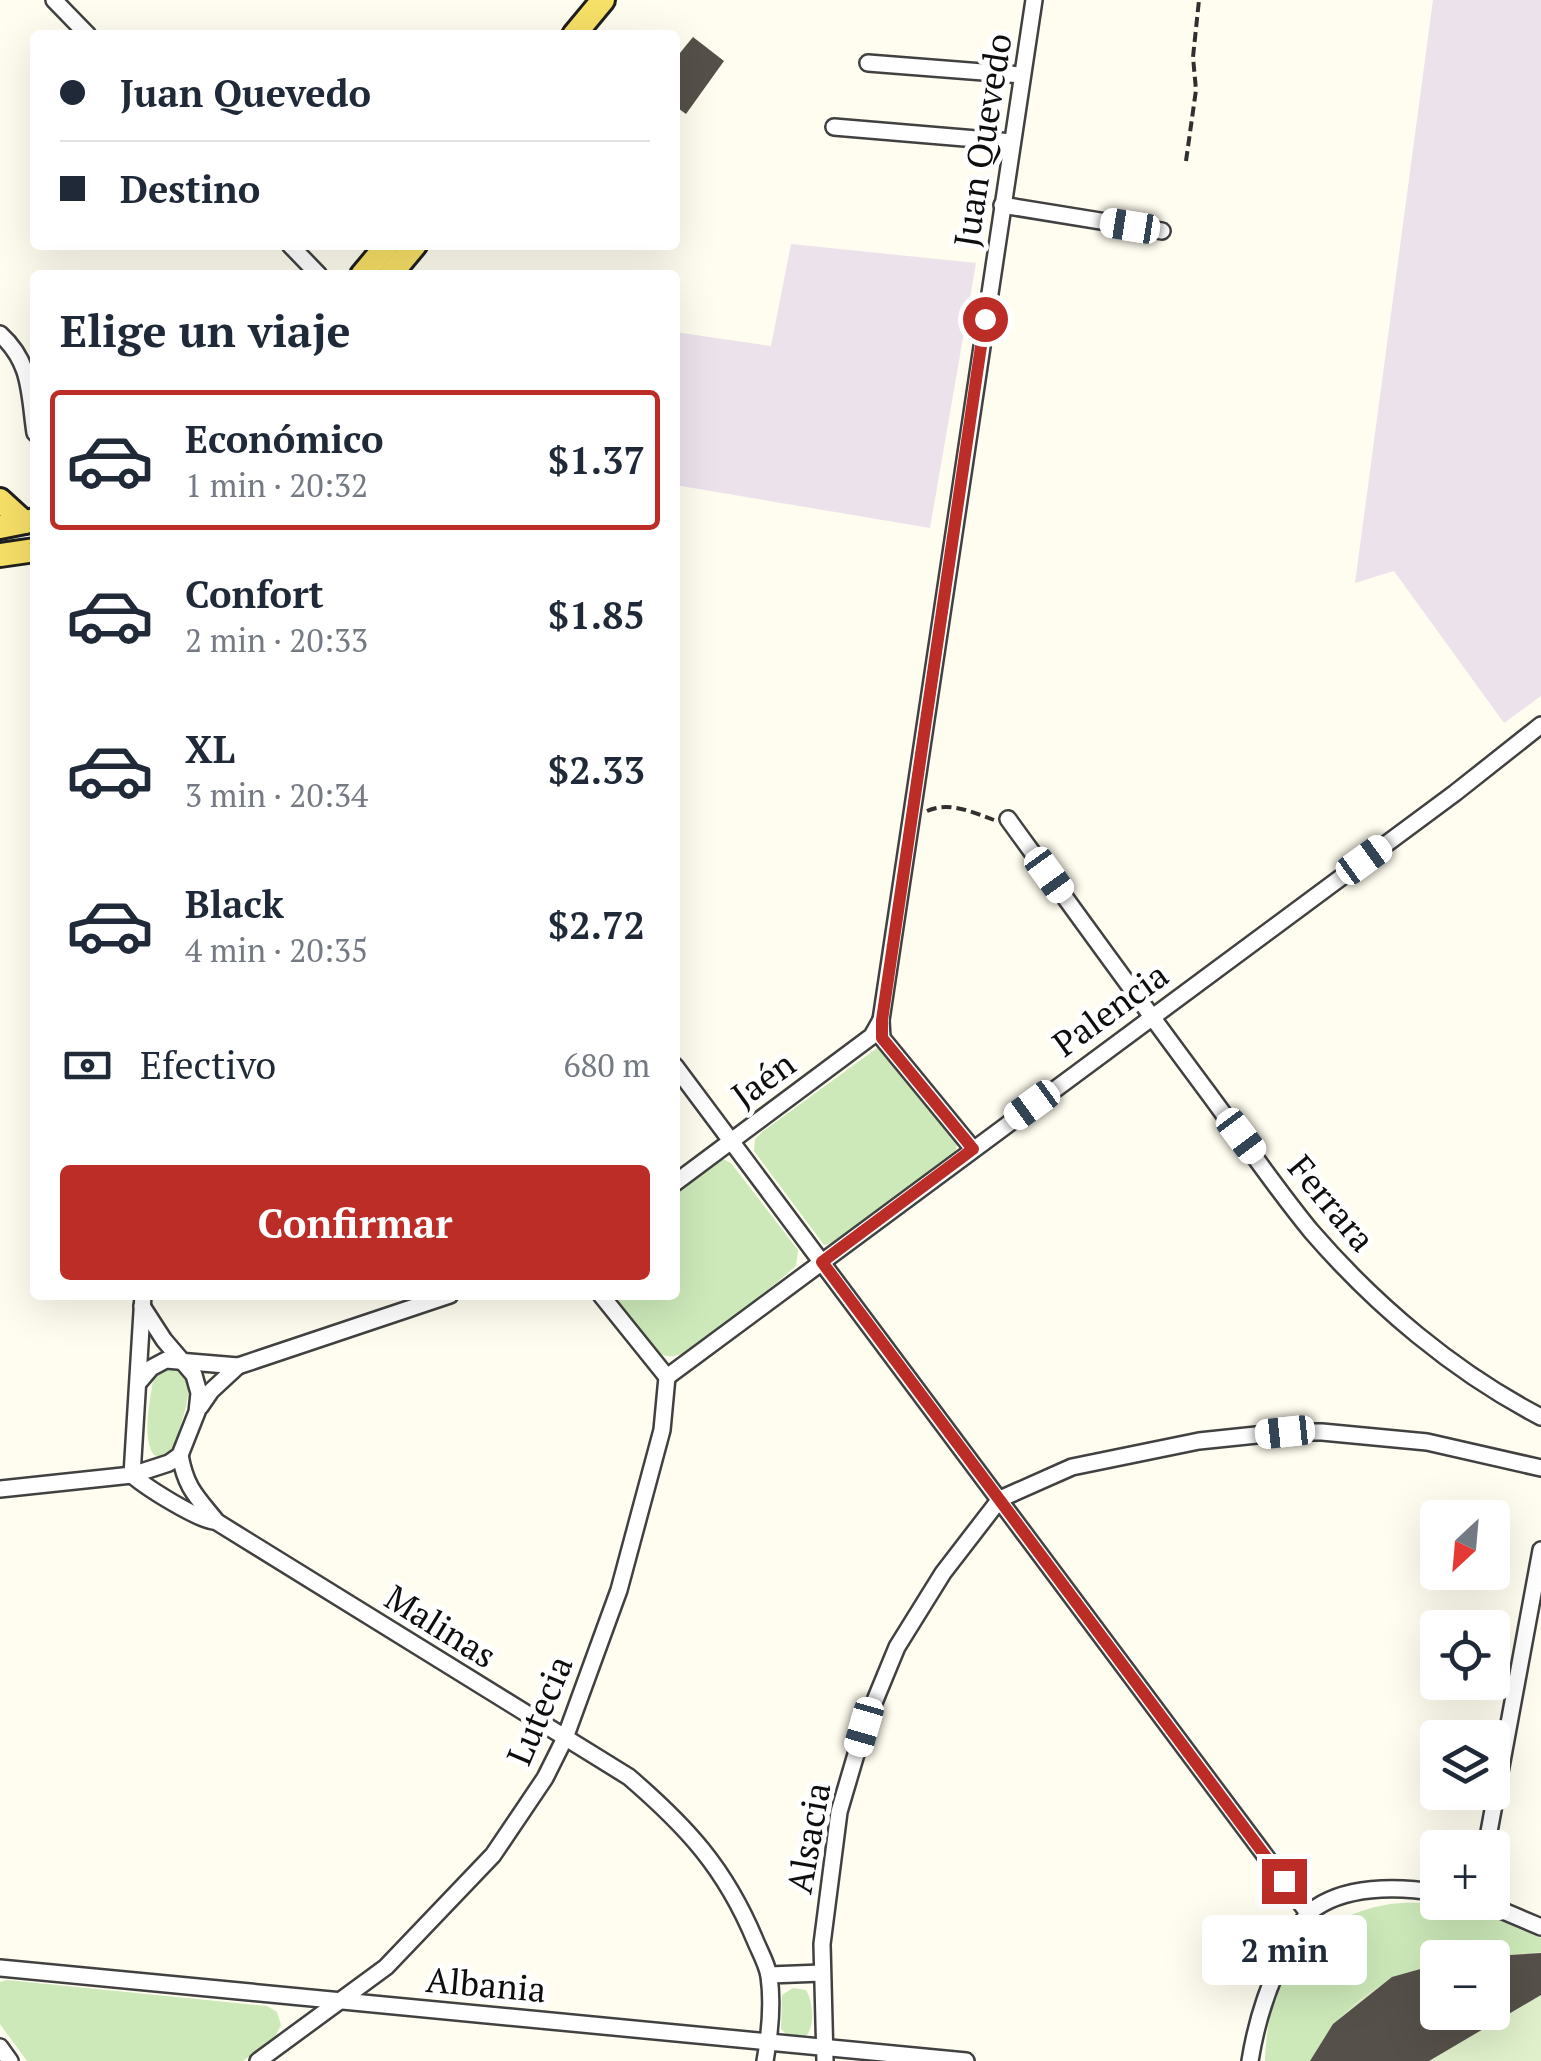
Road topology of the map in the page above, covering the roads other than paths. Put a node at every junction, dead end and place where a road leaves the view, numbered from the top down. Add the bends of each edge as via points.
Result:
1 (54, 0) edge
2 (603, 0) edge
3 (1034, 0) edge
4 (83, 30) edge
5 (578, 30) edge
6 (868, 64) dead end
7 (1022, 75) junction
8 (834, 128) dead end
9 (1012, 142) junction
10 (1002, 205) junction
11 (1162, 230) dead end
12 (295, 250) edge
13 (383, 250) edge
14 (411, 250) edge
15 (313, 270) edge
16 (366, 270) edge
17 (394, 270) edge
18 (0, 334) edge
19 (30, 397) edge
20 (0, 500) edge
21 (30, 521) edge
22 (0, 526) edge
23 (30, 551) edge
24 (0, 555) edge
25 (1541, 725) edge
26 (1008, 819) road end
27 (1151, 1016) junction
28 (882, 1020) junction
29 (680, 1072) edge
30 (732, 1140) junction
31 (973, 1149) junction
32 (680, 1179) edge
33 (822, 1262) junction
34 (142, 1300) edge
35 (435, 1300) edge
36 (604, 1300) edge
37 (183, 1360) junction
38 (238, 1366) junction
39 (667, 1377) junction
40 (140, 1381) junction
41 (197, 1412) junction
42 (1541, 1417) edge
43 (180, 1455) junction
44 (1541, 1468) edge
45 (132, 1475) junction
46 (0, 1489) edge
47 (1000, 1499) junction
48 (217, 1522) junction
49 (1541, 1550) edge
50 (565, 1738) junction
51 (1489, 1830) edge
52 (1420, 1892) edge
53 (1308, 1913) junction
54 (1510, 1914) edge
55 (1541, 1928) edge
56 (0, 1968) edge
57 (768, 1974) junction
58 (822, 1974) junction
59 (340, 2000) junction
60 (768, 2042) junction
61 (0, 2047) edge
62 (825, 2054) edge
63 (10, 2061) edge
64 (258, 2061) edge
65 (765, 2061) edge
66 (966, 2061) edge
67 (1250, 2061) edge

1 - 4 street
2 - 5 main road
3 - 7 street, Juan Quevedo
6 - 7 street
7 - 9 street, Juan Quevedo
8 - 9 street
9 - 10 street, Juan Quevedo
10 - 11 street
10 - 28 street, Juan Quevedo
12 - 15 street
13 - 16 main road
14 - 17 main road
18 - 19 street via 26,368
20 - 21 main road
21 - 22 main road
23 - 24 main road
25 - 27 street, Palencia
26 - 27 street, Ferrara
27 - 31 street, Palencia
27 - 42 street, Ferrara via 1308,1226 1366,1289 1450,1358
28 - 30 street, Jaén via 872,1036
28 - 31 street via 882,1038
29 - 30 street
30 - 32 street, Jaén
30 - 33 street
31 - 33 street, Palencia
33 - 39 street, Palencia
33 - 47 street
34 - 37 street
34 - 40 street
35 - 38 street
36 - 39 street
37 - 38 street
37 - 40 street via 166,1360
37 - 41 street via 199,1393
38 - 41 street
39 - 50 street, Lutecia via 662,1430 619,1590
40 - 45 street
41 - 43 street
43 - 45 street
43 - 48 street, Malinas via 188,1487
44 - 47 street via 1428,1442 1285,1432 1199,1441 1072,1467
45 - 46 street
45 - 48 street, Malinas
47 - 53 street
47 - 58 street, Alsacia via 897,1647 864,1727 836,1830
48 - 50 street, Malinas
49 - 51 street
50 - 57 street, Malinas via 628,1776 716,1864
50 - 59 street, Lutecia via 493,1855 386,1967
52 - 53 street via 1376,1889
53 - 67 street via 1268,1990
54 - 55 street
56 - 59 street, Albania
57 - 58 street
57 - 60 street, Malinas
58 - 62 street, Alsacia
59 - 60 street, Albania
59 - 64 street, Lutecia
60 - 62 street, Albania
60 - 65 street
61 - 63 street
62 - 66 street, Albania

